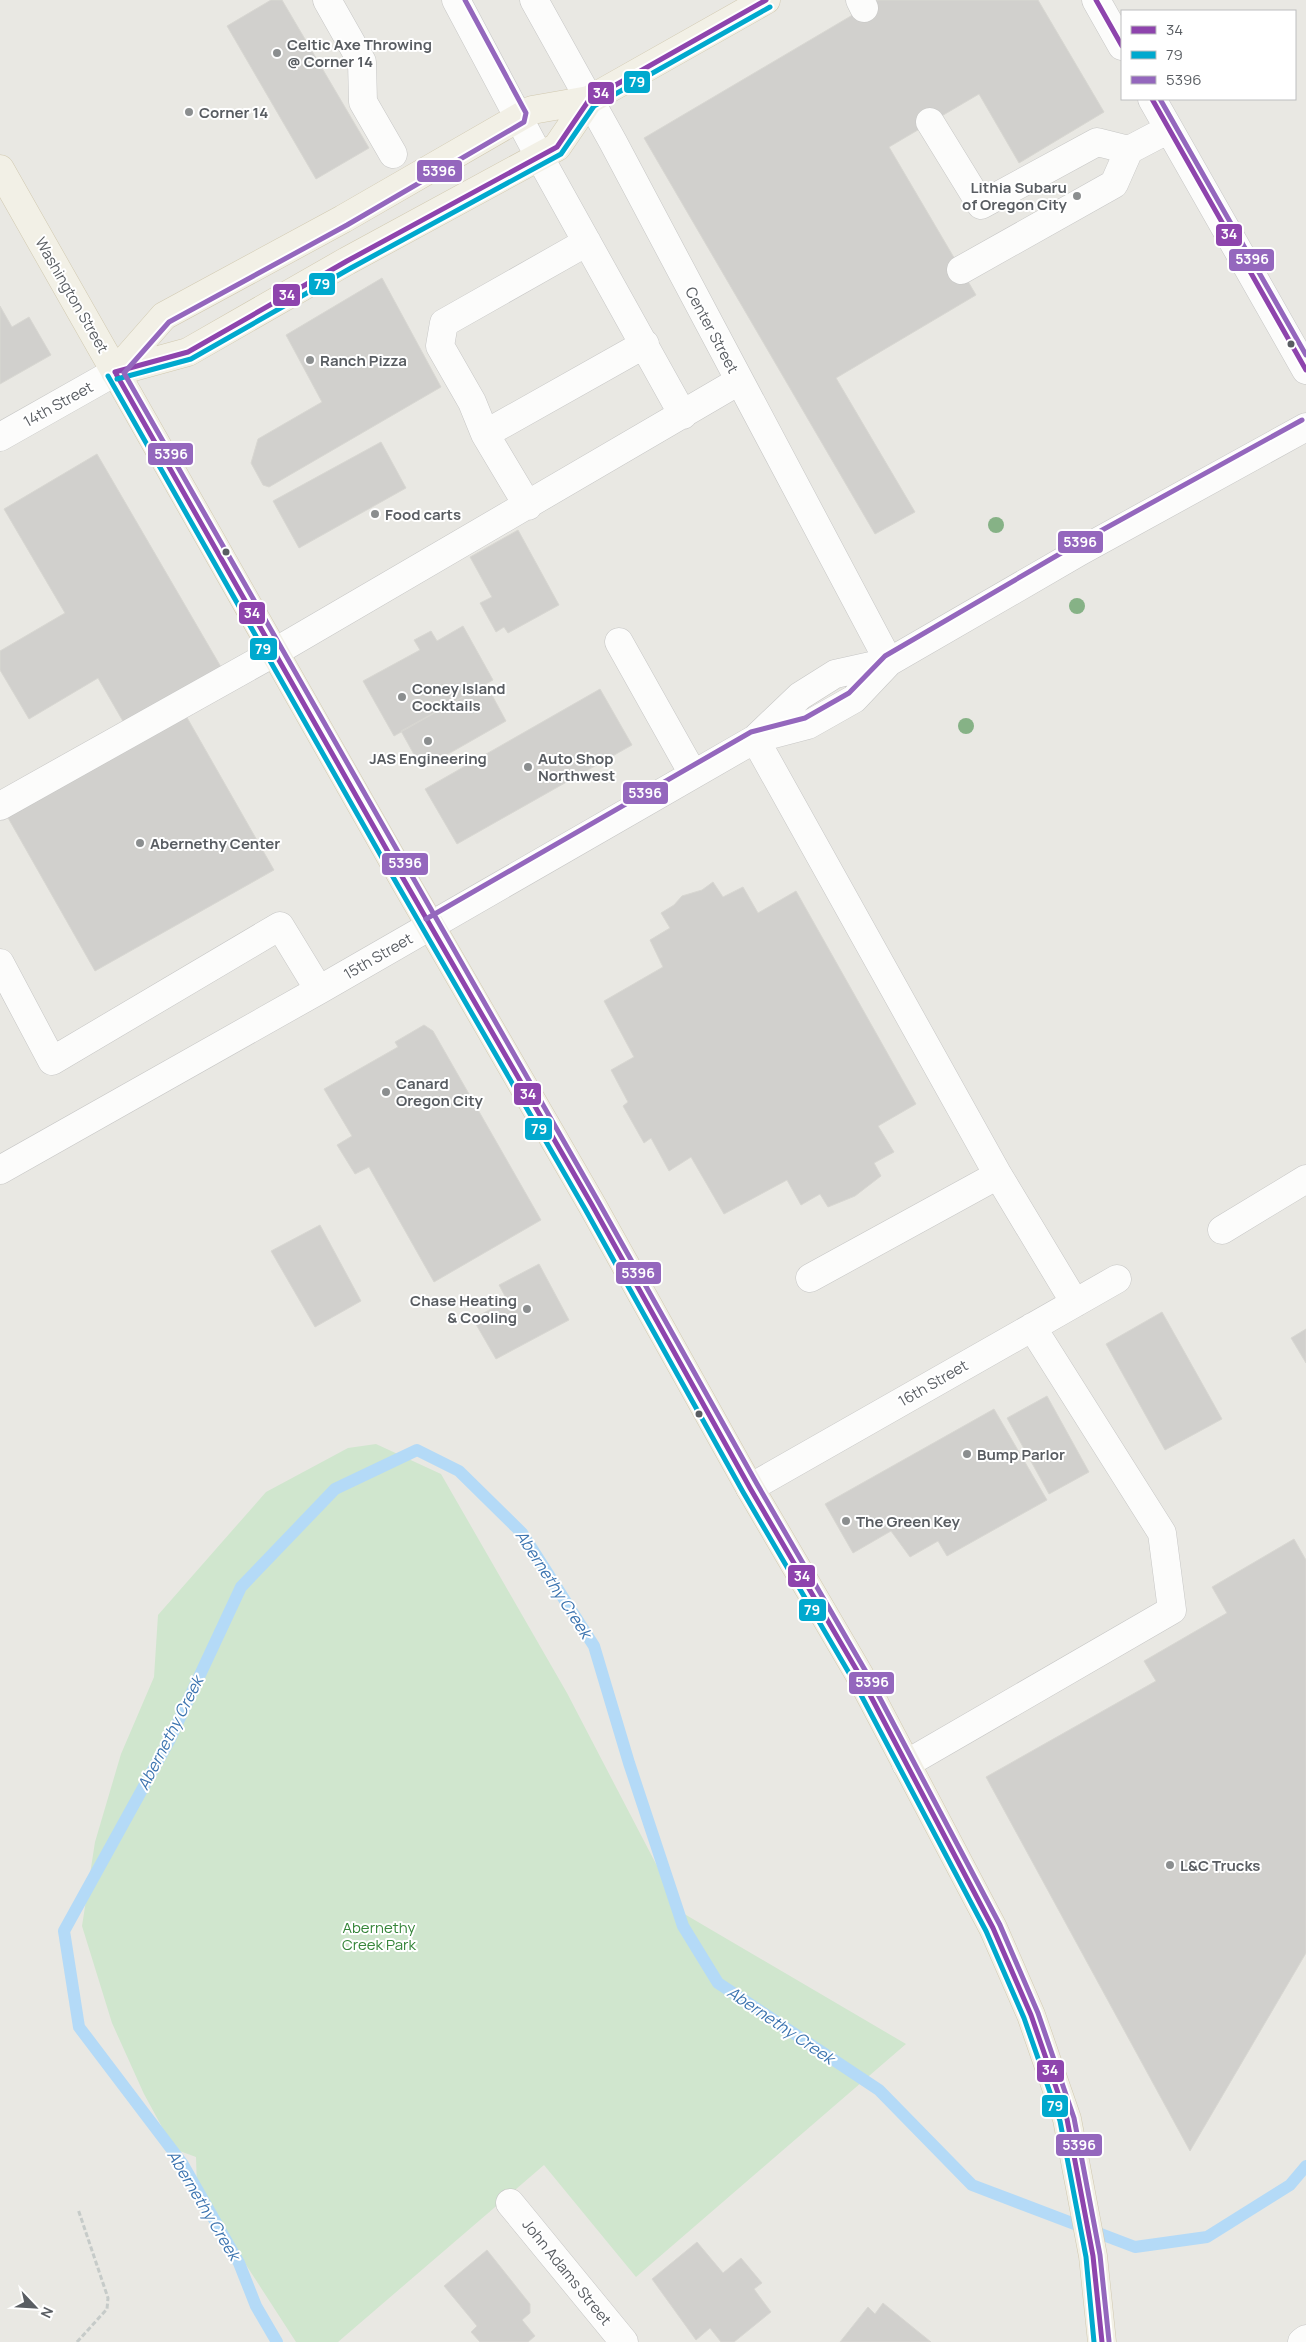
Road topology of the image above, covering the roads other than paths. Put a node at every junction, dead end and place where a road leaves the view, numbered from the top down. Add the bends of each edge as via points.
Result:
1 (327, 0) edge
2 (456, 0) edge
3 (534, 0) edge
4 (766, 0) edge
5 (1096, 0) edge
6 (1121, 44) edge
7 (588, 100) junction
8 (1153, 100) edge
9 (519, 117) junction
10 (930, 122) dead end
11 (1169, 128) junction
12 (1129, 150) junction
13 (393, 154) dead end
14 (539, 156) junction
15 (0, 169) edge
16 (587, 242) junction
17 (961, 270) dead end
18 (645, 344) junction
19 (1306, 370) edge
20 (115, 372) junction
21 (740, 381) junction
22 (683, 415) junction
23 (1306, 428) edge
24 (485, 434) junction
25 (0, 437) edge
26 (528, 506) junction
27 (619, 642) dead end
28 (275, 652) junction
29 (889, 662) junction
30 (755, 739) junction
31 (693, 774) junction
32 (0, 806) edge
33 (430, 926) junction
34 (0, 963) edge
35 (319, 990) junction
36 (0, 1170) edge
37 (998, 1175) junction
38 (1306, 1179) edge
39 (1222, 1230) dead end
40 (810, 1278) dead end
41 (1117, 1279) dead end
42 (1076, 1303) junction
43 (1032, 1327) junction
44 (750, 1488) junction
45 (906, 1764) junction
46 (510, 2203) dead end
47 (1306, 2338) edge
48 (624, 2342) edge
49 (1102, 2342) edge
50 (1302, 2342) edge

1 - 13 street via 362,62 363,102
2 - 9 street
3 - 7 street, Center Street
4 - 7 main road, 14th Street
5 - 6 street
7 - 9 main road, 14th Street via 532,110
7 - 14 main road, 14th Street via 557,147
7 - 21 street, Center Street
8 - 11 street
9 - 14 street
9 - 20 main road, 14th Street via 164,316
10 - 12 street via 981,205 1097,142
11 - 12 street
11 - 19 street
12 - 17 street via 1114,184
14 - 16 street
14 - 20 main road, 14th Street via 188,352
15 - 20 main road, Washington Street
16 - 18 street
16 - 24 street via 444,323 440,346 472,402
18 - 22 street
18 - 24 street
20 - 25 street, 14th Street
20 - 28 main road, Washington Street
21 - 22 street
21 - 29 street, Center Street
22 - 26 street
23 - 29 street, 15th Street via 1079,552
24 - 26 street
26 - 28 street
27 - 31 street
28 - 32 street
28 - 33 main road, Washington Street
29 - 30 street, 15th Street via 835,674 800,696
30 - 31 street, 15th Street
30 - 37 street
31 - 33 street, 15th Street
33 - 35 street, 15th Street
33 - 44 main road, Washington Street via 588,1197
34 - 35 street via 52,1061 280,926
35 - 36 street, 15th Street
37 - 40 street
37 - 42 street
38 - 39 street
41 - 42 street, 16th Street
42 - 43 street, 16th Street
43 - 44 street, 16th Street
43 - 45 street via 1162,1533 1172,1610
44 - 45 main road, Washington Street
45 - 49 main road, Washington Street via 993,1928 1047,2060 1067,2119 1093,2256
46 - 48 street, John Adams Street
47 - 50 street

